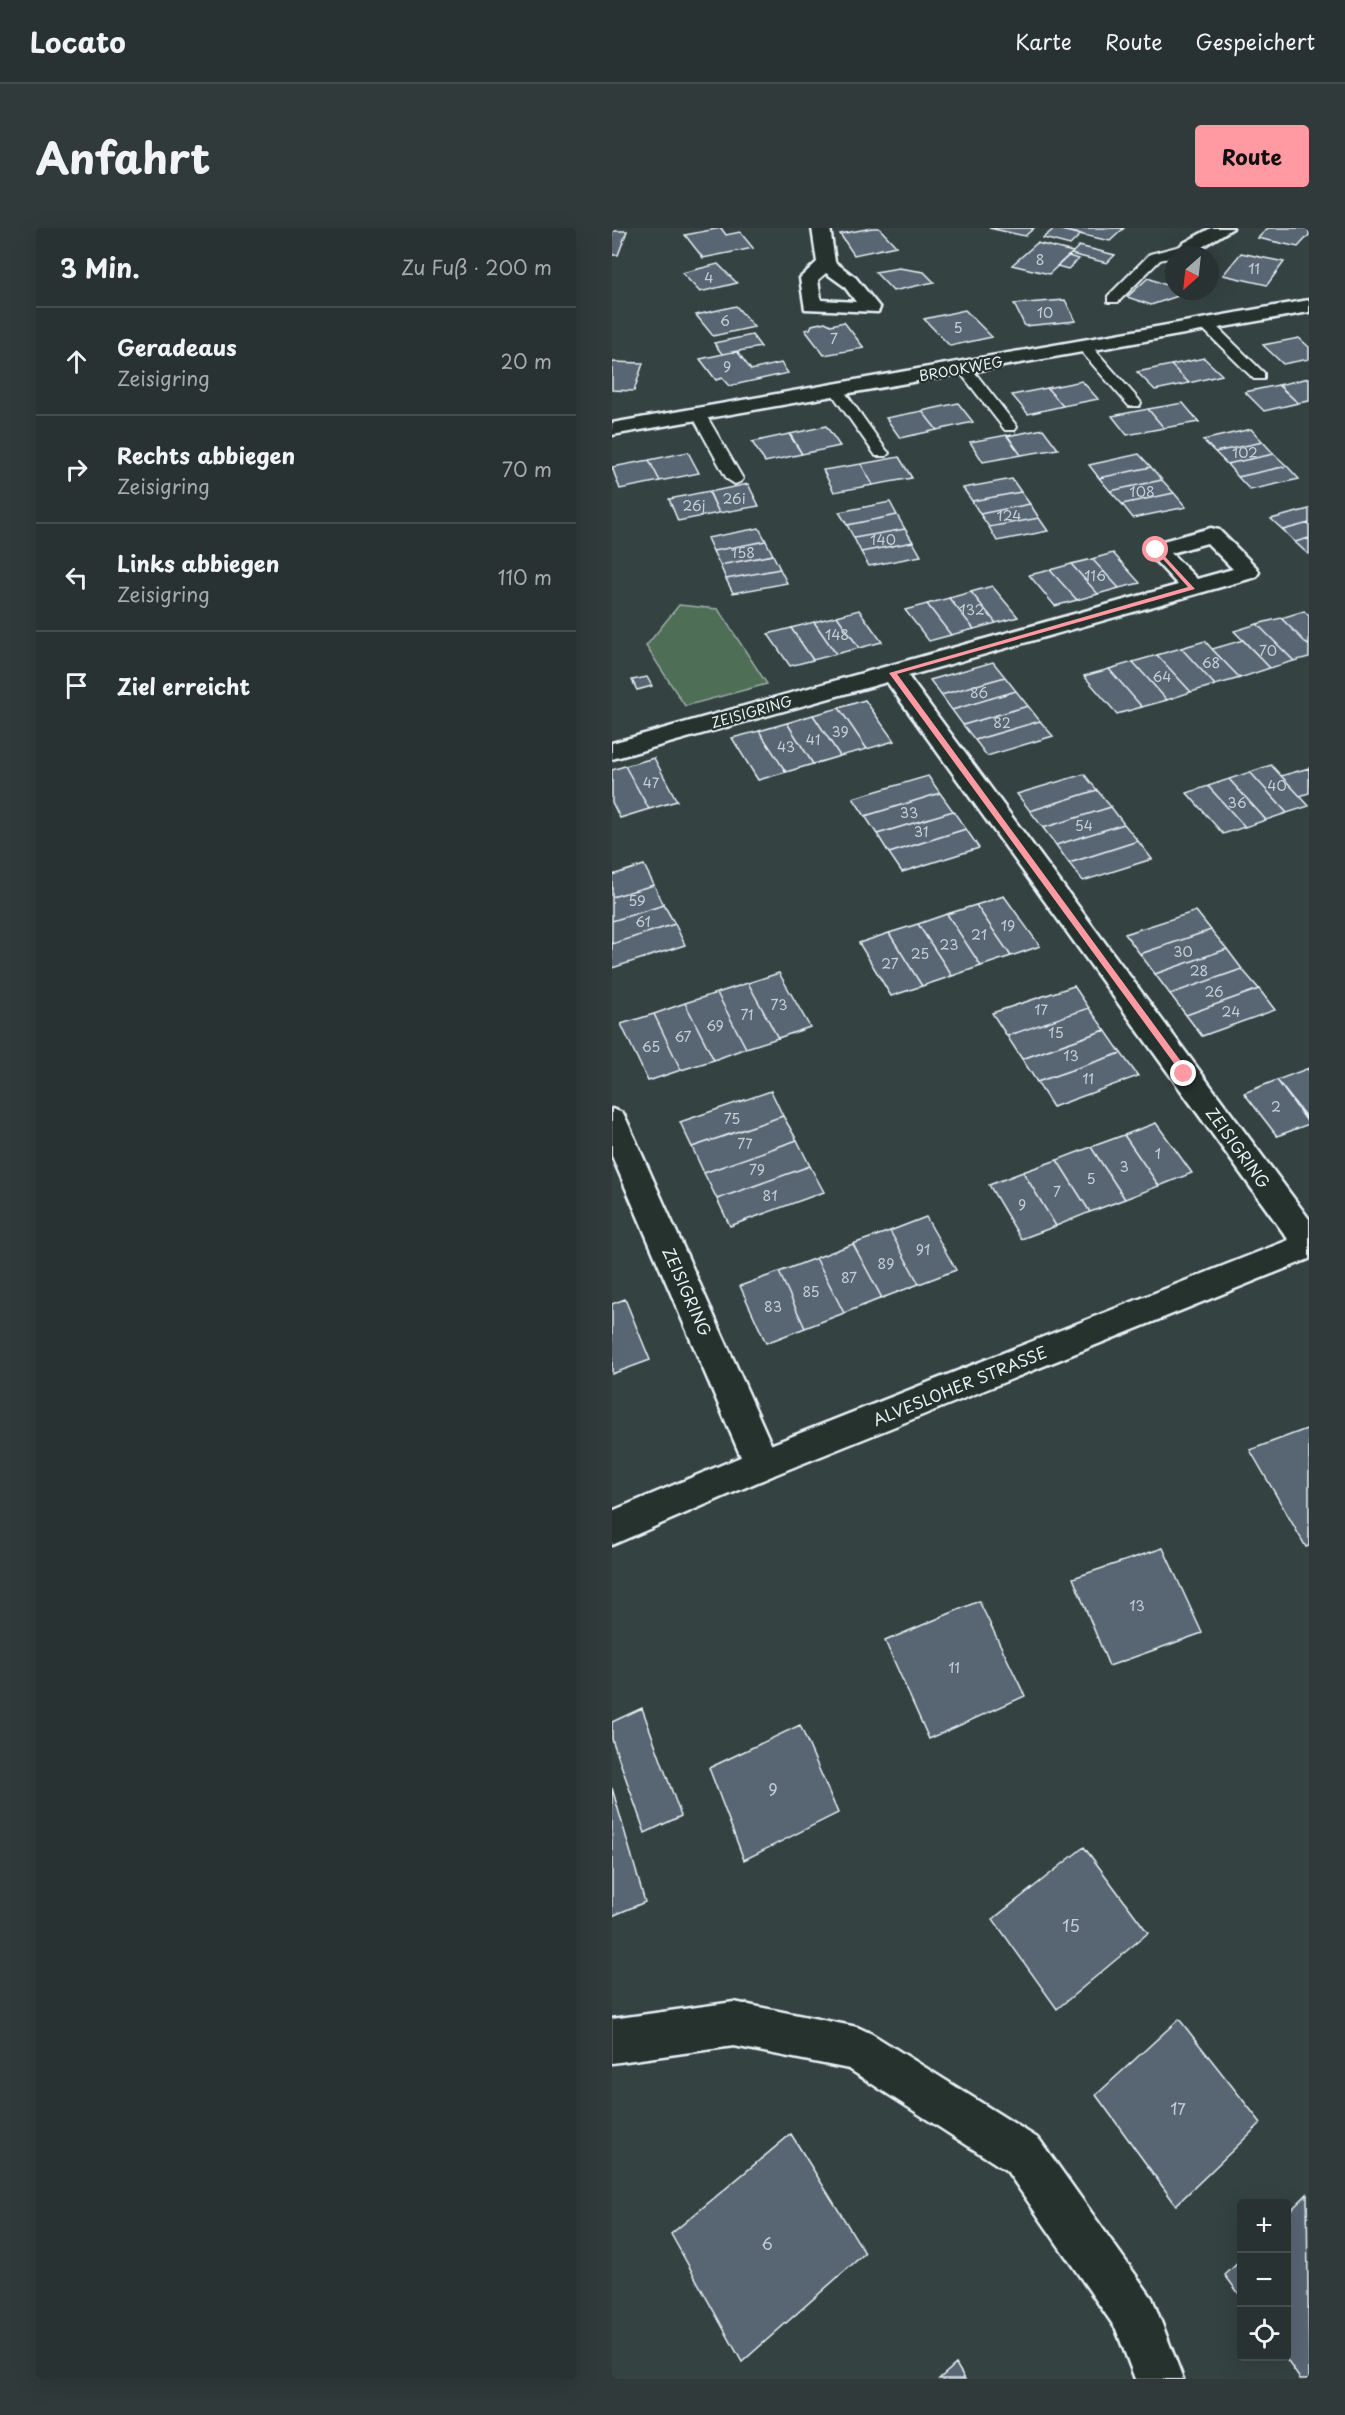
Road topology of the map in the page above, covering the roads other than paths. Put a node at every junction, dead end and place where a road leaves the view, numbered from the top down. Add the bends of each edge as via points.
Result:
1 (821, 228) edge
2 (1224, 228) edge
3 (1192, 246) edge
4 (1165, 254) edge
5 (826, 264) dead end
6 (1113, 298) dead end
7 (1309, 306) edge
8 (1206, 324) junction
9 (1084, 346) junction
10 (964, 368) junction
11 (1259, 376) dead end
12 (837, 391) junction
13 (1134, 403) dead end
14 (699, 415) junction
15 (1010, 427) dead end
16 (612, 429) edge
17 (881, 453) dead end
18 (735, 479) dead end
19 (1193, 588) dead end
20 (893, 673) junction
21 (612, 751) edge
22 (612, 1121) edge
23 (1309, 1245) edge
24 (762, 1464) junction
25 (612, 1528) edge
26 (612, 2041) edge
27 (1159, 2379) edge

1 - 5 street
2 - 3 street
4 - 6 lane via 1155,257
7 - 8 street, BROOKWEG
8 - 9 street, BROOKWEG
8 - 11 lane
9 - 10 street, BROOKWEG
9 - 13 lane
10 - 12 street, BROOKWEG
10 - 15 lane
12 - 14 street, BROOKWEG
12 - 17 lane
14 - 16 street, BROOKWEG
14 - 18 lane
19 - 20 street, ZEISIGRING
20 - 21 street, ZEISIGRING
20 - 23 street, ZEISIGRING
22 - 24 street, ZEISIGRING
23 - 24 street, ALVESLOHER STRASSE
24 - 25 street, ALVESLOHER STRASSE
26 - 27 street via 734,2024 857,2049 1023,2155 1135,2314

